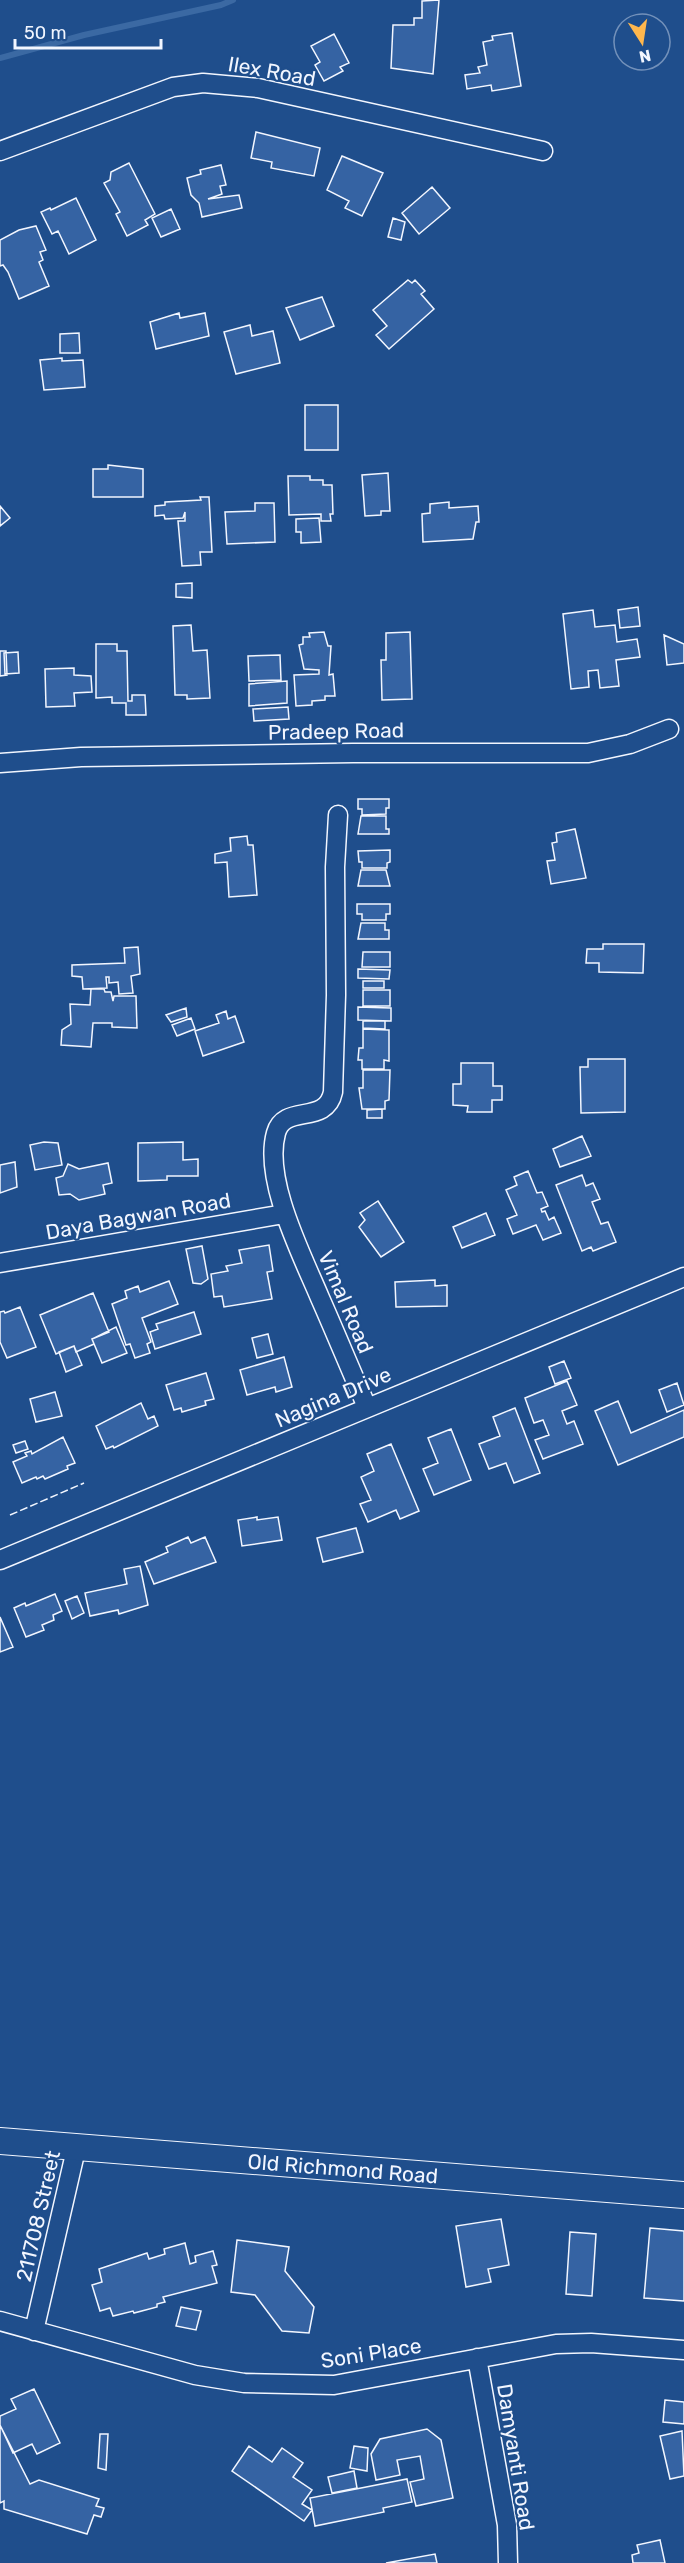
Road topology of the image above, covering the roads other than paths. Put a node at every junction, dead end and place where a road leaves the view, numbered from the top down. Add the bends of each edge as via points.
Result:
1 (0, 151) edge
2 (543, 151) dead end
3 (669, 729) dead end
4 (0, 763) edge
5 (338, 815) dead end
6 (284, 1214) junction
7 (0, 1263) edge
8 (684, 1277) edge
9 (367, 1407) junction
10 (0, 1560) edge
11 (0, 2141) edge
12 (77, 2145) junction
13 (684, 2195) edge
14 (0, 2321) edge
15 (34, 2331) junction
16 (684, 2350) edge
17 (477, 2358) junction
18 (508, 2563) edge

1 - 2 street, Ilex Road via 173,87 203,83 258,88
3 - 4 street, Pradeep Road via 630,744 588,753 341,753
5 - 6 street, Vimal Road via 333,1092 325,1108 291,1117 277,1129 273,1149
6 - 7 street, Daya Bagwan Road
6 - 9 street, Vimal Road
8 - 9 street, Nagina Drive
9 - 10 street, Nagina Drive
11 - 12 street, Old Richmond Road
12 - 13 street, Old Richmond Road
12 - 15 street, 211708 Street
14 - 15 street, Soni Place
15 - 17 street, Soni Place via 195,2375 244,2383 334,2385
16 - 17 street, Soni Place via 556,2344
17 - 18 street, Damyanti Road via 507,2525

